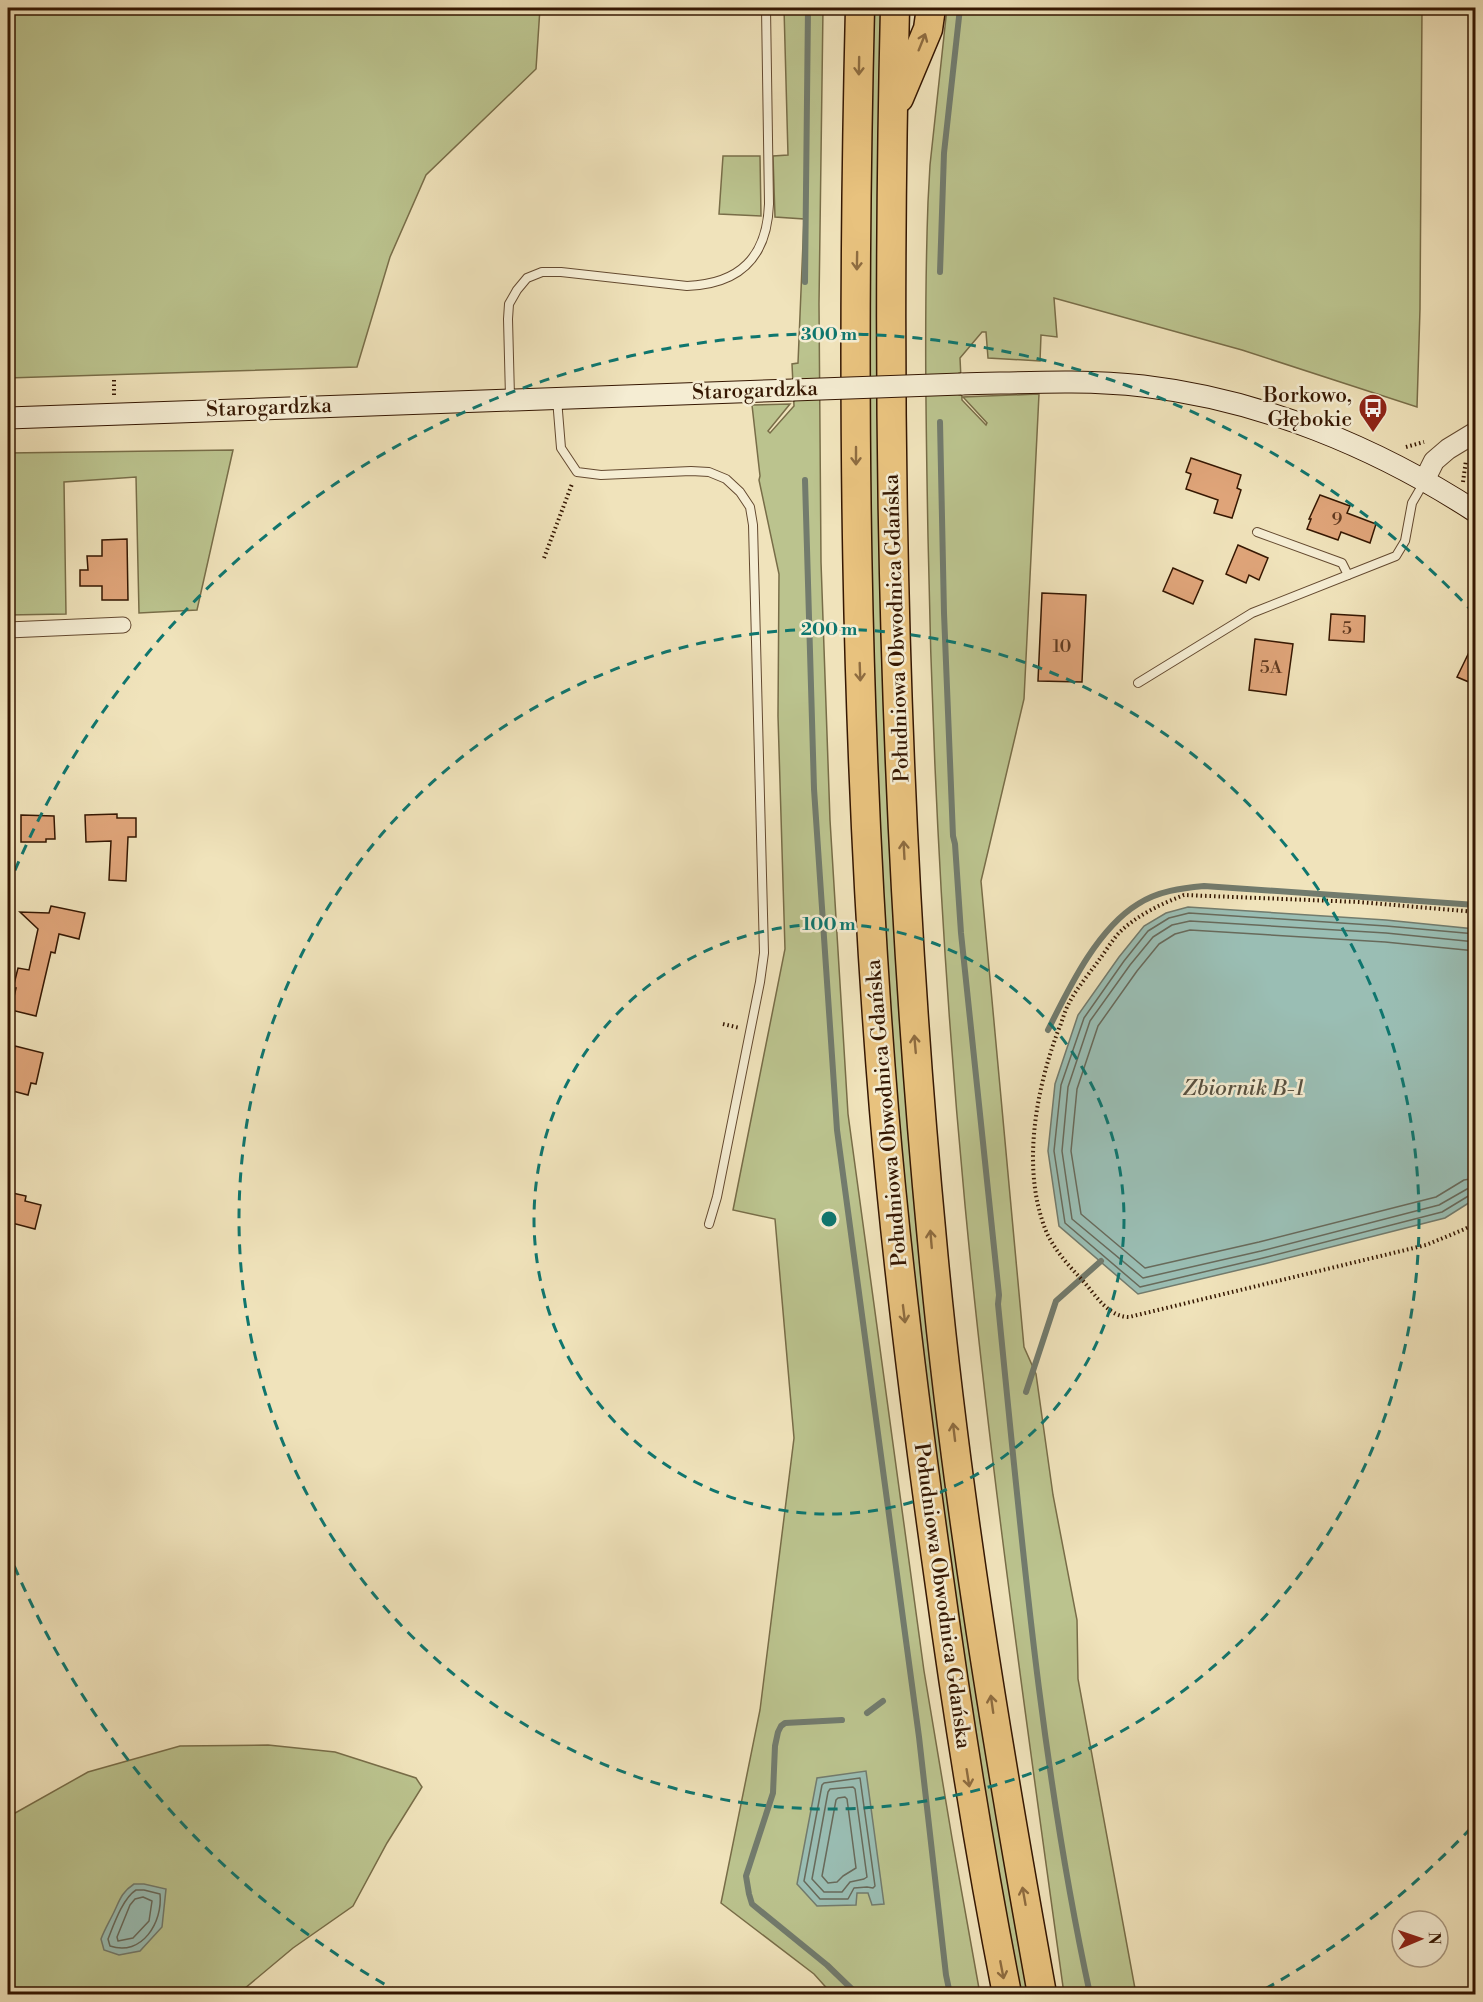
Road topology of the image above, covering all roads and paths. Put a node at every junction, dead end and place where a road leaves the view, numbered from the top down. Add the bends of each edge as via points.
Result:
1 (766, 8) edge
2 (860, 8) edge
3 (895, 8) edge
4 (931, 8) edge
5 (893, 114) junction
6 (557, 398) junction
7 (511, 399) junction
8 (8, 418) edge
9 (1476, 432) edge
10 (1471, 455) dead end
11 (577, 472) junction
12 (1424, 481) junction
13 (1466, 486) dead end
14 (1476, 512) edge
15 (1257, 532) dead end
16 (544, 558) dead end
17 (1348, 575) junction
18 (123, 625) dead end
19 (8, 630) edge
20 (1138, 683) dead end
21 (1476, 912) edge
22 (1476, 1223) edge
23 (709, 1224) dead end
24 (1007, 1995) edge
25 (1042, 1995) edge

1 - 7 lane via 769,204 763,244 738,271 704,286 561,272 542,272 527,278 509,304
2 -> 24 highway, Południowa Obwodnica Gdańska via 856,518 866,805 884,1110 929,1510 975,1826
3 - 5 highway, Południowa Obwodnica Gdańska
5 -> 4 highway via 928,29
25 -> 5 highway, Południowa Obwodnica Gdańska via 1004,1782 960,1491 932,1244 912,1002 893,525
6 - 7 main road, Starogardzka
6 - 11 lane via 561,448
6 - 12 main road, Starogardzka, bridge via 961,384 1090,382 1143,386 1262,411 1330,434
7 - 8 main road, Starogardzka
9 - 12 street via 1434,461
10 - 13 path via 1463,471
11 - 16 path
11 - 23 lane via 601,476 709,472 726,479 750,507 764,953
12 - 14 main road, Starogardzka
12 - 17 lane via 1412,503 1405,541 1396,556
15 - 17 lane via 1342,563
17 - 20 lane via 1252,613
18 - 19 street
21 - 22 path via 1359,902 1184,895 1156,908 1118,934 1068,1005 1046,1062 1034,1142 1035,1179 1047,1233 1087,1286 1121,1317 1426,1245

